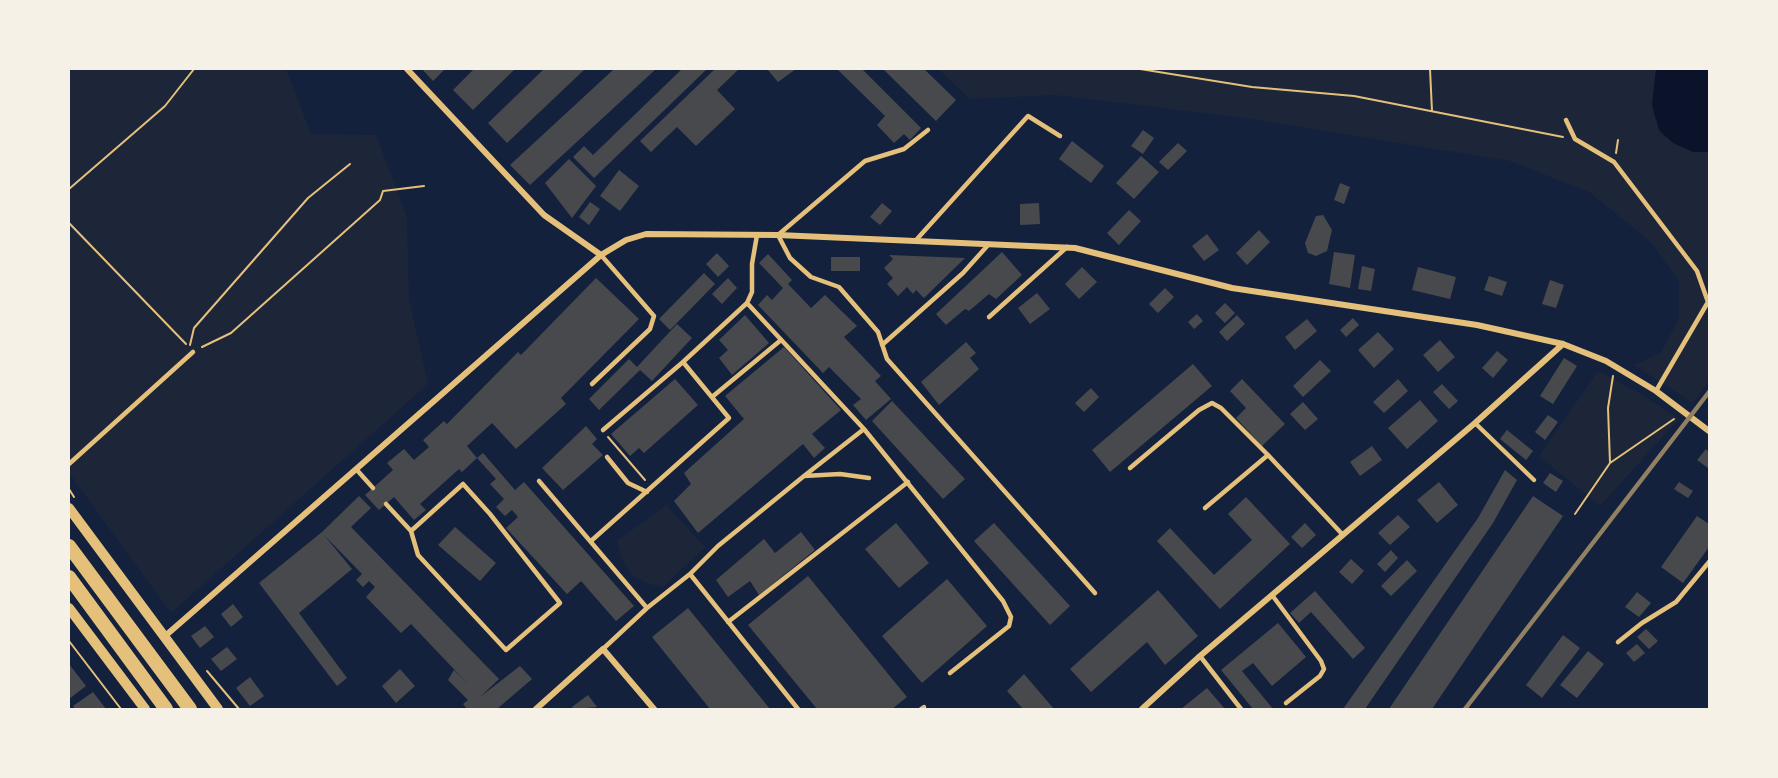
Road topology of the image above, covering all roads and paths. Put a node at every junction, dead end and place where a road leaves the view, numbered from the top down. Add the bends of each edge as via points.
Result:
1 (194, 69) edge
2 (407, 69) edge
3 (1140, 69) edge
4 (1430, 69) edge
5 (1432, 111) junction
6 (1566, 120) dead end
7 (928, 130) dead end
8 (1060, 136) dead end
9 (1575, 139) junction
10 (350, 164) dead end
11 (424, 186) dead end
12 (69, 189) edge
13 (69, 224) edge
14 (757, 235) junction
15 (778, 235) junction
16 (917, 239) junction
17 (990, 242) junction
18 (1067, 247) junction
19 (601, 255) junction
20 (1708, 301) edge
21 (747, 303) junction
22 (989, 317) dead end
23 (781, 340) junction
24 (1563, 344) junction
25 (882, 345) junction
26 (191, 349) junction
27 (683, 363) junction
28 (1614, 371) dead end
29 (592, 384) dead end
30 (1656, 391) junction
31 (712, 398) junction
32 (1681, 414) dead end
33 (1475, 423) junction
34 (864, 429) junction
35 (603, 430) joint
36 (1709, 431) edge
37 (1268, 454) junction
38 (607, 457) dead end
39 (1610, 463) junction
40 (69, 464) edge
41 (1130, 468) dead end
42 (356, 469) junction
43 (804, 476) junction
44 (869, 478) dead end
45 (1534, 480) dead end
46 (539, 481) dead end
47 (908, 482) junction
48 (373, 488) dead end
49 (652, 488) junction
50 (647, 492) junction
51 (386, 504) dead end
52 (69, 508) edge
53 (1205, 508) dead end
54 (1575, 514) dead end
55 (411, 531) junction
56 (1343, 536) junction
57 (591, 541) junction
58 (69, 546) edge
59 (1709, 562) edge
60 (690, 574) junction
61 (69, 577) edge
62 (1095, 593) dead end
63 (1272, 595) junction
64 (69, 608) edge
65 (647, 608) junction
66 (728, 622) junction
67 (164, 638) junction
68 (69, 641) edge
69 (1618, 642) dead end
70 (603, 649) junction
71 (1200, 656) junction
72 (950, 673) dead end
73 (1286, 703) dead end
74 (141, 708) edge
75 (121, 709) edge
76 (166, 709) edge
77 (190, 709) edge
78 (218, 709) edge
79 (536, 709) edge
80 (654, 709) edge
81 (798, 709) edge
82 (1142, 709) edge
83 (1241, 709) edge

1 - 12 path via 165,106
2 - 19 street via 544,215
3 - 5 path via 1252,87 1354,96
4 - 5 path
5 - 9 path
6 - 9 lane
7 - 15 lane via 904,150 864,161
8 - 16 lane via 1028,116
9 - 20 lane via 1614,162 1696,271
10 - 26 path via 308,198 195,328
11 - 26 path via 383,191 380,200 231,333
13 - 26 path
14 - 15 street
14 - 19 street via 646,234 626,240
14 - 21 lane via 752,292
15 - 16 street
15 - 25 lane via 790,258 811,278 839,287 878,332
16 - 17 street
17 - 18 street
17 - 25 lane via 963,273
18 - 22 lane
18 - 24 street via 1232,288 1477,325
19 - 29 lane via 654,316 650,329
19 - 42 street
20 - 30 lane
21 - 23 lane
21 - 27 lane
23 - 31 lane
23 - 34 lane
24 - 30 street via 1606,361
24 - 33 street
25 - 62 lane via 887,359
26 - 40 lane
27 - 31 lane
27 - 35 lane
28 - 39 path via 1608,408
30 - 36 street
31 - 49 lane via 729,418
32 - 39 path
33 - 45 lane
33 - 56 street
34 - 43 lane
34 - 47 lane
35 - 49 path
37 - 41 lane via 1212,403
37 - 53 lane
37 - 56 lane
38 - 50 lane via 628,483
39 - 54 path
42 - 48 lane
42 - 67 street
43 - 44 lane via 840,474
43 - 60 lane
46 - 57 lane
47 - 66 lane
47 - 72 lane via 1003,601 1011,617 1009,626
49 - 50 lane
50 - 57 lane
51 - 55 lane
52 - 67 street
55 - 55 lane via 463,484 560,603 506,650 418,555
56 - 63 street
57 - 65 lane
58 - 77 main road
59 - 69 lane via 1676,602
60 - 65 lane
60 - 66 lane
61 - 76 main road
63 - 71 street
63 - 73 lane via 1324,669
64 - 74 street
65 - 70 lane
66 - 81 lane
67 - 78 street
68 - 75 path
70 - 79 street
70 - 80 street
71 - 82 street
71 - 83 lane

